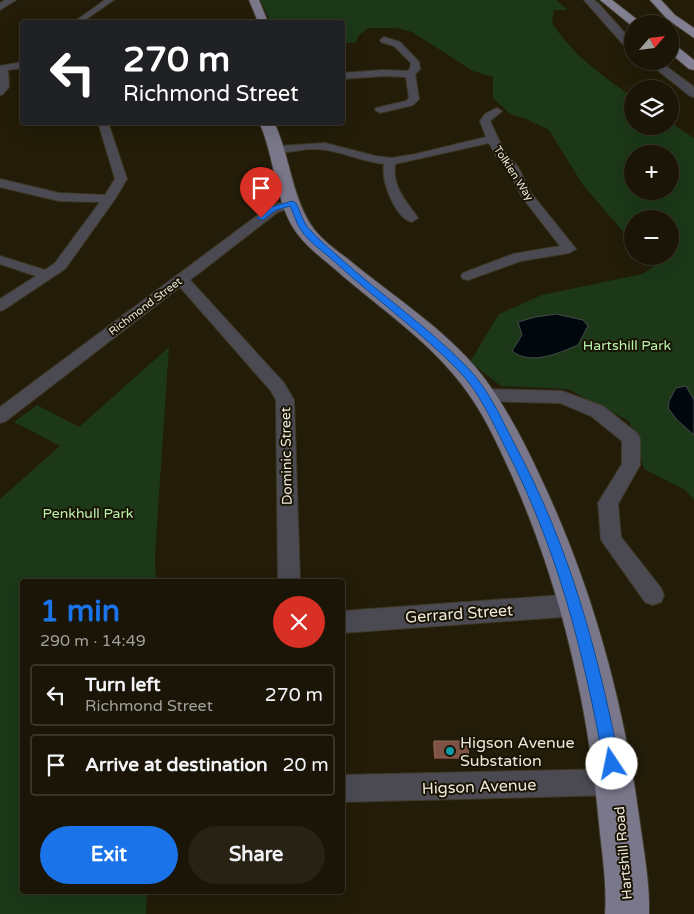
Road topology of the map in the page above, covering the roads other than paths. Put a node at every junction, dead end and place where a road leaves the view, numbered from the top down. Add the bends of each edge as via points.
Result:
1 (11, 0) edge
2 (110, 0) edge
3 (254, 0) edge
4 (589, 0) edge
5 (605, 0) edge
6 (614, 0) edge
7 (650, 2) edge
8 (0, 6) edge
9 (625, 15) edge
10 (631, 15) edge
11 (660, 15) edge
12 (81, 20) edge
13 (263, 20) edge
14 (679, 33) edge
15 (694, 34) edge
16 (624, 38) edge
17 (384, 40) dead end
18 (412, 42) dead end
19 (397, 44) junction
20 (694, 44) edge
21 (679, 55) edge
22 (20, 64) edge
23 (694, 66) edge
24 (2, 68) edge
25 (663, 70) edge
26 (410, 74) junction
27 (345, 76) edge
28 (0, 92) edge
29 (694, 93) edge
30 (380, 110) dead end
31 (497, 111) dead end
32 (104, 125) edge
33 (267, 125) edge
34 (492, 139) junction
35 (278, 149) junction
36 (390, 161) junction
37 (0, 183) edge
38 (109, 199) junction
39 (292, 203) junction
40 (412, 218) dead end
41 (0, 260) edge
42 (48, 275) junction
43 (468, 276) dead end
44 (181, 279) junction
45 (0, 306) edge
46 (484, 395) junction
47 (4, 409) edge
48 (289, 579) edge
49 (653, 595) dead end
50 (576, 605) junction
51 (345, 622) edge
52 (616, 782) junction
53 (345, 789) edge
54 (627, 914) edge

1 - 8 street
2 - 12 street
3 - 13 main road
4 - 16 street
5 - 9 highway
6 - 10 highway
7 - 11 highway
7 - 15 highway
14 - 20 highway
17 - 19 street
18 - 19 street
19 - 26 street via 415,62 416,69
21 - 23 highway
22 - 24 street
24 - 28 street via 4,87
25 - 29 street
26 - 27 street
26 - 30 street via 414,99
31 - 34 street via 485,122
32 - 38 street via 120,179
33 - 35 main road, Hartshill Road
34 - 36 street, Tolkien Way via 474,140 423,156
34 - 43 street, Tolkien Way via 526,194 568,249 518,257
35 - 36 street, Tolkien Way via 317,146
35 - 39 main road, Hartshill Road
36 - 40 street via 387,171 392,189
37 - 38 street via 59,197
38 - 42 street via 60,266
39 - 44 street, Richmond Street via 274,208
39 - 46 main road, Hartshill Road via 305,230 438,345
41 - 42 street
42 - 45 street
44 - 47 street, Richmond Street
44 - 48 street, Dominic Street via 278,387 285,400
46 - 49 street via 562,397 597,411 631,438 632,465 608,503 611,540
46 - 50 main road, Hartshill Road via 528,479
50 - 51 street, Gerrard Street
50 - 52 main road, Hartshill Road
52 - 53 street, Higson Avenue
52 - 54 main road, Hartshill Road

